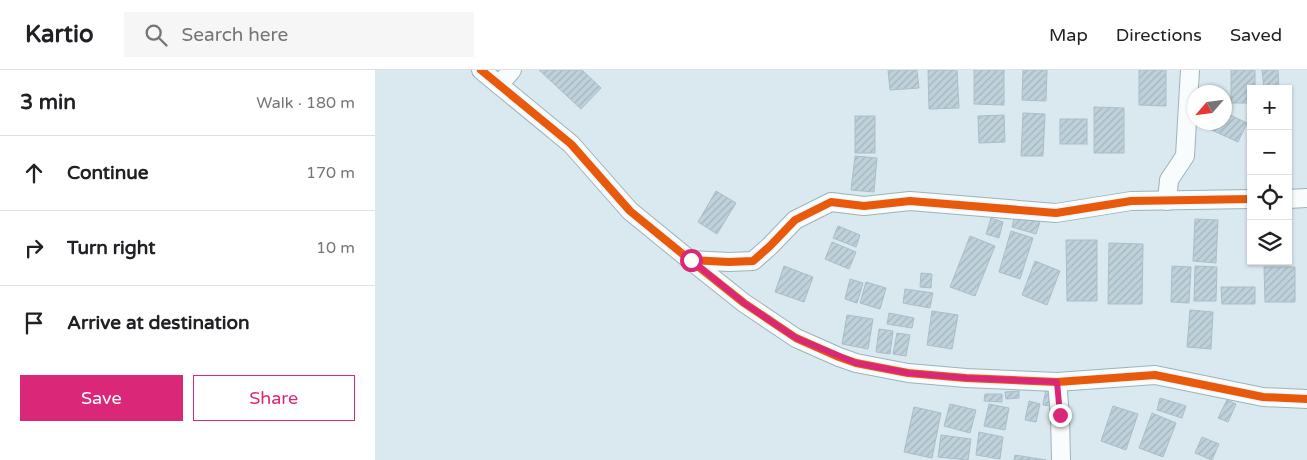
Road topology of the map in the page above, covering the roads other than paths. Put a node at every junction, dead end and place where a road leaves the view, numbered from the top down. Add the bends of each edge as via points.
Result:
1 (481, 70) edge
2 (512, 70) edge
3 (1190, 70) edge
4 (499, 85) junction
5 (1292, 198) edge
6 (1307, 198) edge
7 (1247, 199) edge
8 (1167, 201) junction
9 (691, 260) junction
10 (1057, 382) junction
11 (1307, 399) edge
12 (1061, 460) edge

1 - 4 street
2 - 4 street
3 - 8 street via 1185,156 1169,180
4 - 9 street via 571,144 630,211
5 - 6 street
7 - 8 street
8 - 9 street via 1131,202 1056,213 910,202 864,206 831,202 795,220 753,261
9 - 10 street via 744,303 796,338 856,363 908,373
10 - 11 street via 1155,375 1263,397
10 - 12 street

